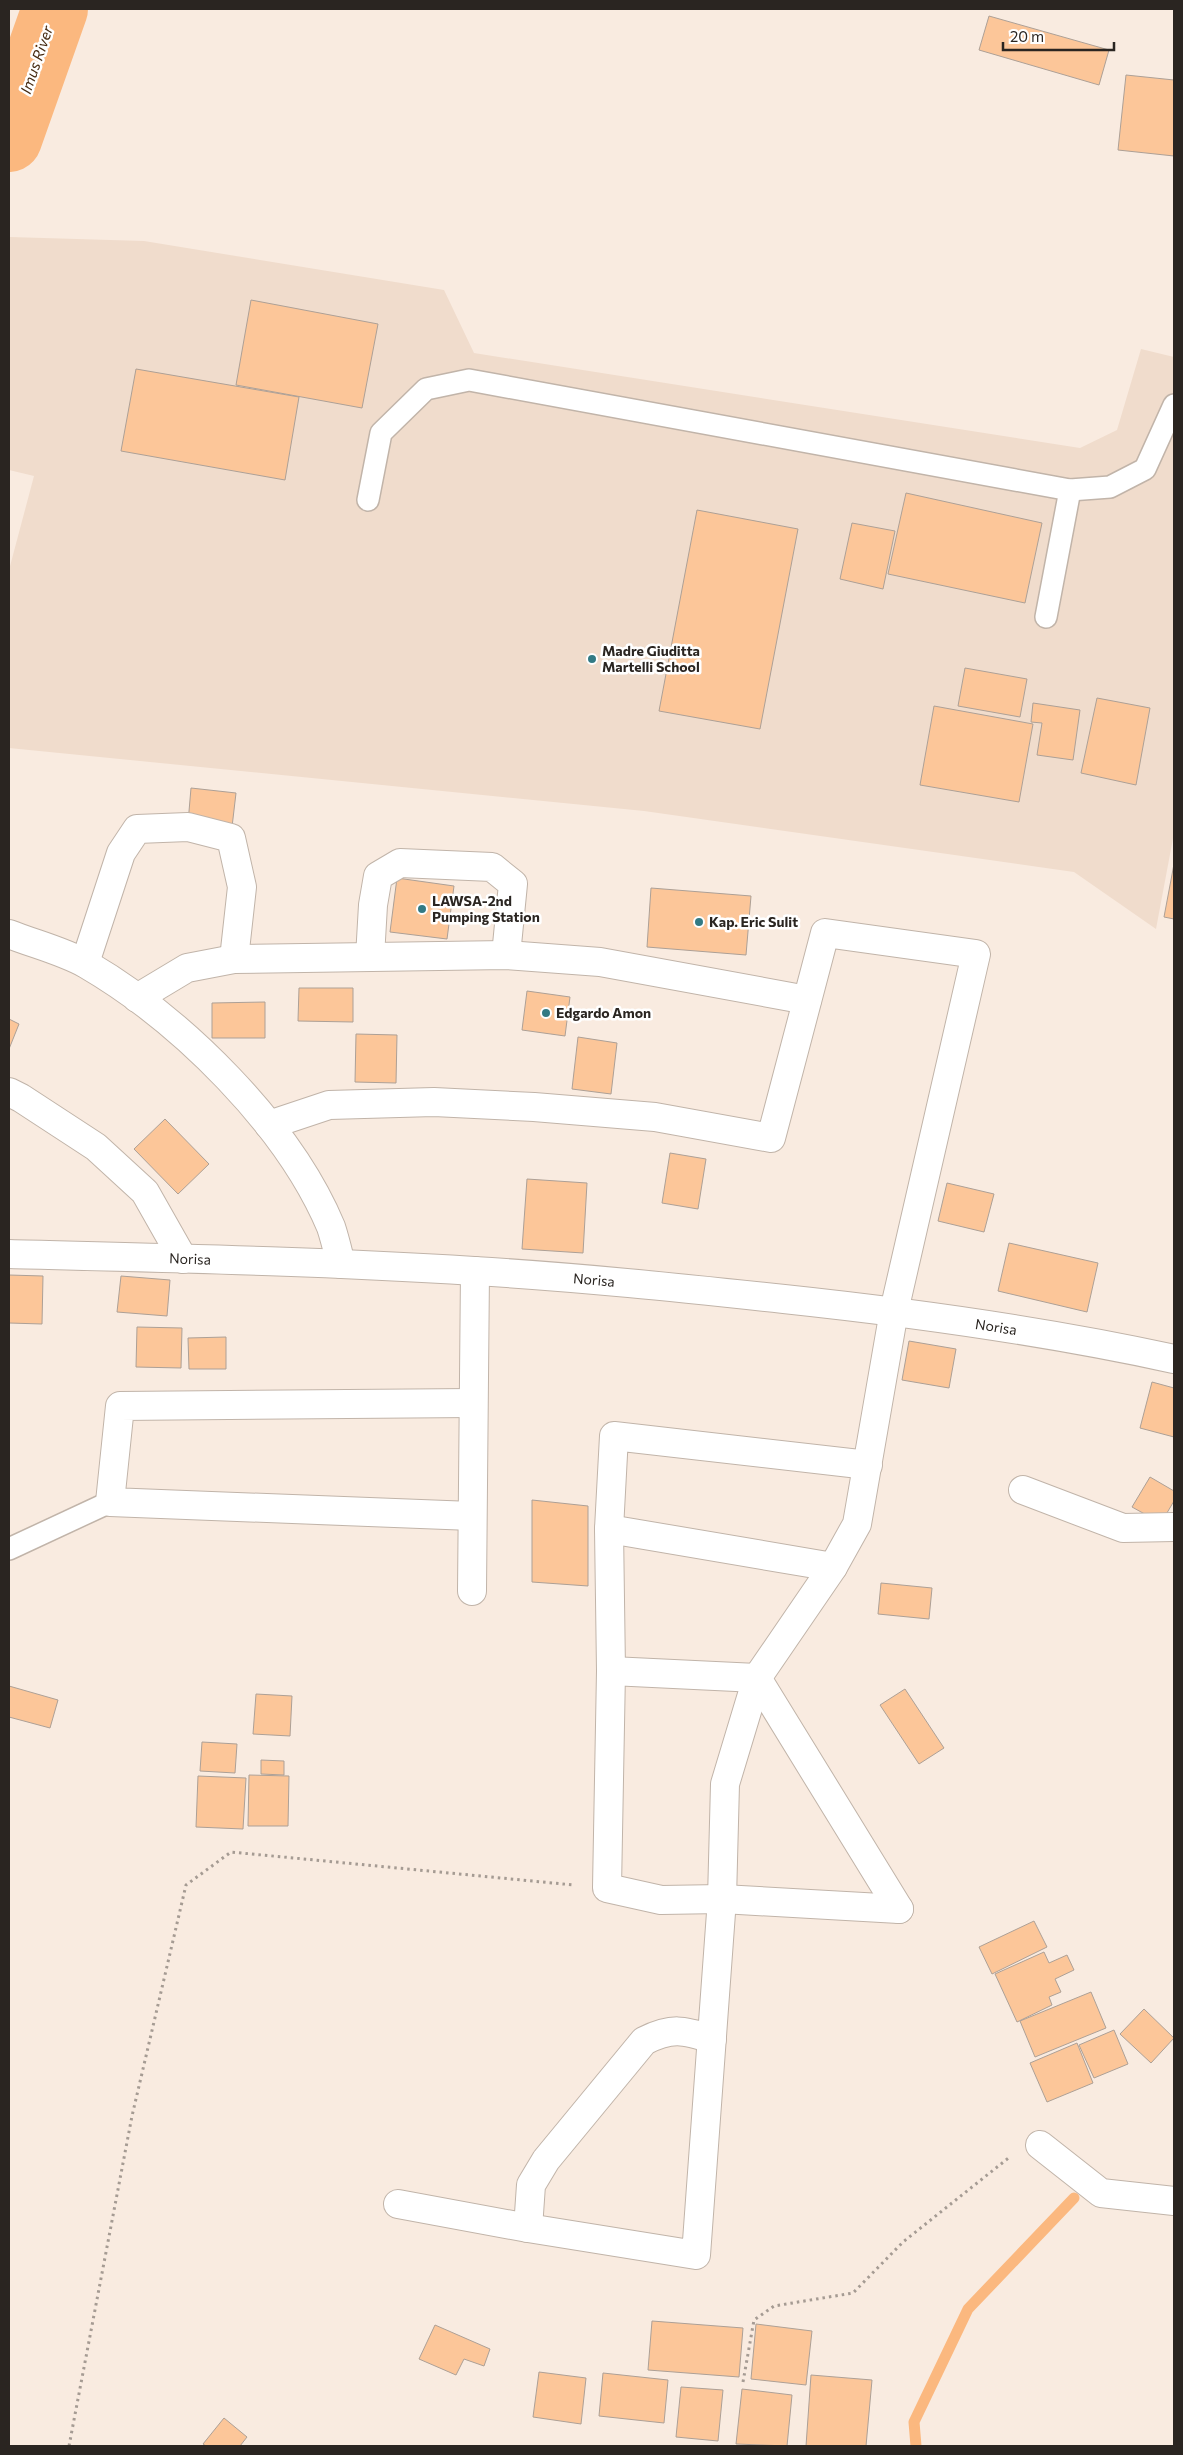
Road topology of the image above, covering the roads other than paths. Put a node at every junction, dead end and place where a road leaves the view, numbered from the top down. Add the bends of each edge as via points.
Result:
1 (1174, 405) edge
2 (1070, 490) junction
3 (368, 500) dead end
4 (1046, 617) dead end
5 (9, 934) edge
6 (506, 954) junction
7 (370, 957) junction
8 (234, 959) junction
9 (85, 963) junction
10 (137, 998) junction
11 (807, 1000) junction
12 (9, 1092) edge
13 (269, 1125) junction
14 (9, 1254) edge
15 (182, 1259) junction
16 (341, 1264) junction
17 (475, 1271) junction
18 (894, 1311) junction
19 (1174, 1359) edge
20 (473, 1403) junction
21 (868, 1465) junction
22 (1023, 1490) dead end
23 (110, 1502) junction
24 (472, 1516) junction
25 (1174, 1527) edge
26 (609, 1529) junction
27 (9, 1549) edge
28 (833, 1566) junction
29 (472, 1591) dead end
30 (611, 1671) junction
31 (757, 1678) junction
32 (722, 1899) junction
33 (712, 2039) junction
34 (1040, 2145) road end
35 (1174, 2201) edge
36 (398, 2204) dead end
37 (528, 2228) junction

1 - 2 lane via 1145,469 1110,487
2 - 3 lane via 468,380 426,390 381,433
2 - 4 lane
5 - 9 street
6 - 7 street
6 - 7 street via 513,884 492,867 400,863 378,876
6 - 11 street via 600,962
7 - 8 street
8 - 9 street via 242,887 230,838 188,827 137,829 121,853
8 - 10 street via 187,968
9 - 10 street
10 - 13 street via 203,1054
11 - 13 street via 771,1138 655,1117 434,1102 329,1105
11 - 18 street via 825,933 976,954
12 - 15 street via 96,1147 145,1192
13 - 16 street via 293,1156 312,1191 331,1228
14 - 15 street, Norisa
15 - 16 street, Norisa
16 - 17 street, Norisa
17 - 18 street, Norisa via 675,1287
17 - 20 street
18 - 19 street, Norisa via 1120,1347
18 - 21 street
20 - 23 street via 120,1406
20 - 24 street
21 - 26 street via 614,1436
21 - 28 street via 857,1524
22 - 25 street via 1122,1528
23 - 24 street
23 - 27 lane
24 - 29 street
26 - 28 street
26 - 30 street
28 - 31 street
30 - 31 street
30 - 32 street via 607,1888 661,1900
31 - 32 street via 726,1784
31 - 32 street via 899,1909
32 - 33 street
33 - 37 street via 680,2030 661,2032 644,2041 546,2160 531,2185
33 - 37 street via 696,2254
34 - 35 street via 1101,2193
36 - 37 street

